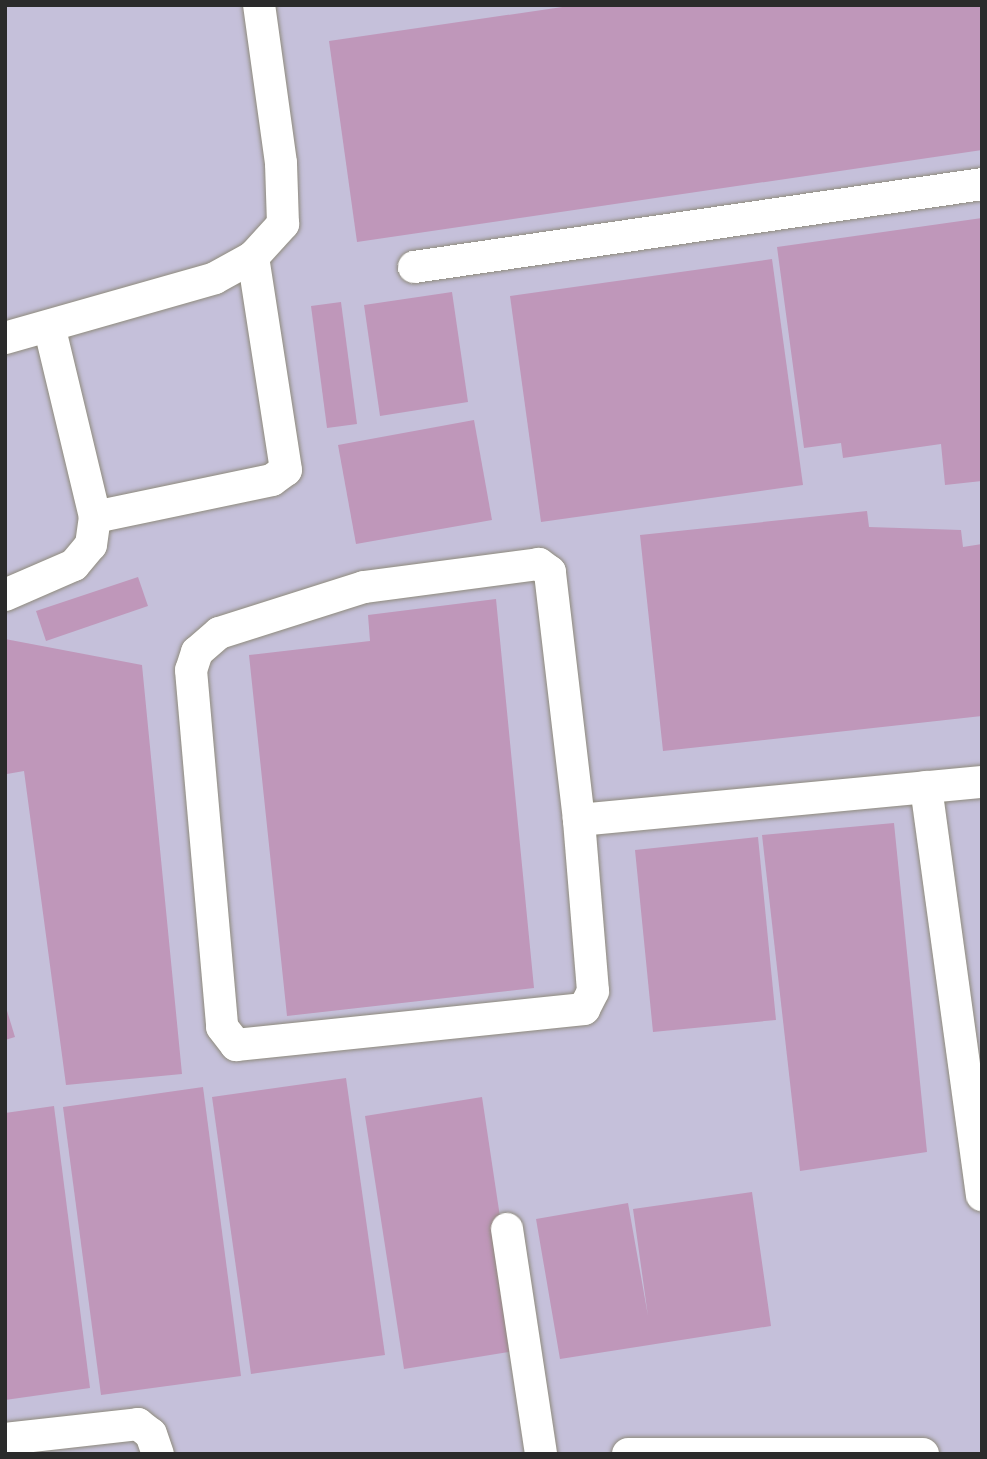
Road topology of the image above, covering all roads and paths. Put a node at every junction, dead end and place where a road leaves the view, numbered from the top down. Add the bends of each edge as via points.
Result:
1 (259, 5) edge
2 (982, 184) edge
3 (253, 257) junction
4 (414, 267) dead end
5 (50, 329) junction
6 (5, 338) edge
7 (95, 517) junction
8 (5, 596) edge
9 (982, 782) edge
10 (926, 787) junction
11 (579, 820) junction
12 (982, 1195) edge
13 (508, 1229) dead end
14 (14, 1443) edge
15 (710, 1452) edge
16 (158, 1454) edge
17 (541, 1454) edge
18 (628, 1454) edge
19 (923, 1454) edge

1 - 3 street via 281,163 283,224
2 - 4 street
3 - 5 street via 215,278
3 - 7 street via 284,474
5 - 6 street
5 - 7 street
7 - 8 street via 91,545 74,565
9 - 10 street
10 - 11 street
10 - 12 street
11 - 11 street via 550,572 539,564 363,587 219,633 197,652 191,670 222,1027 236,1045 584,1009 593,991
13 - 17 street
14 - 16 street via 138,1424 151,1434
15 - 18 street
15 - 19 street

